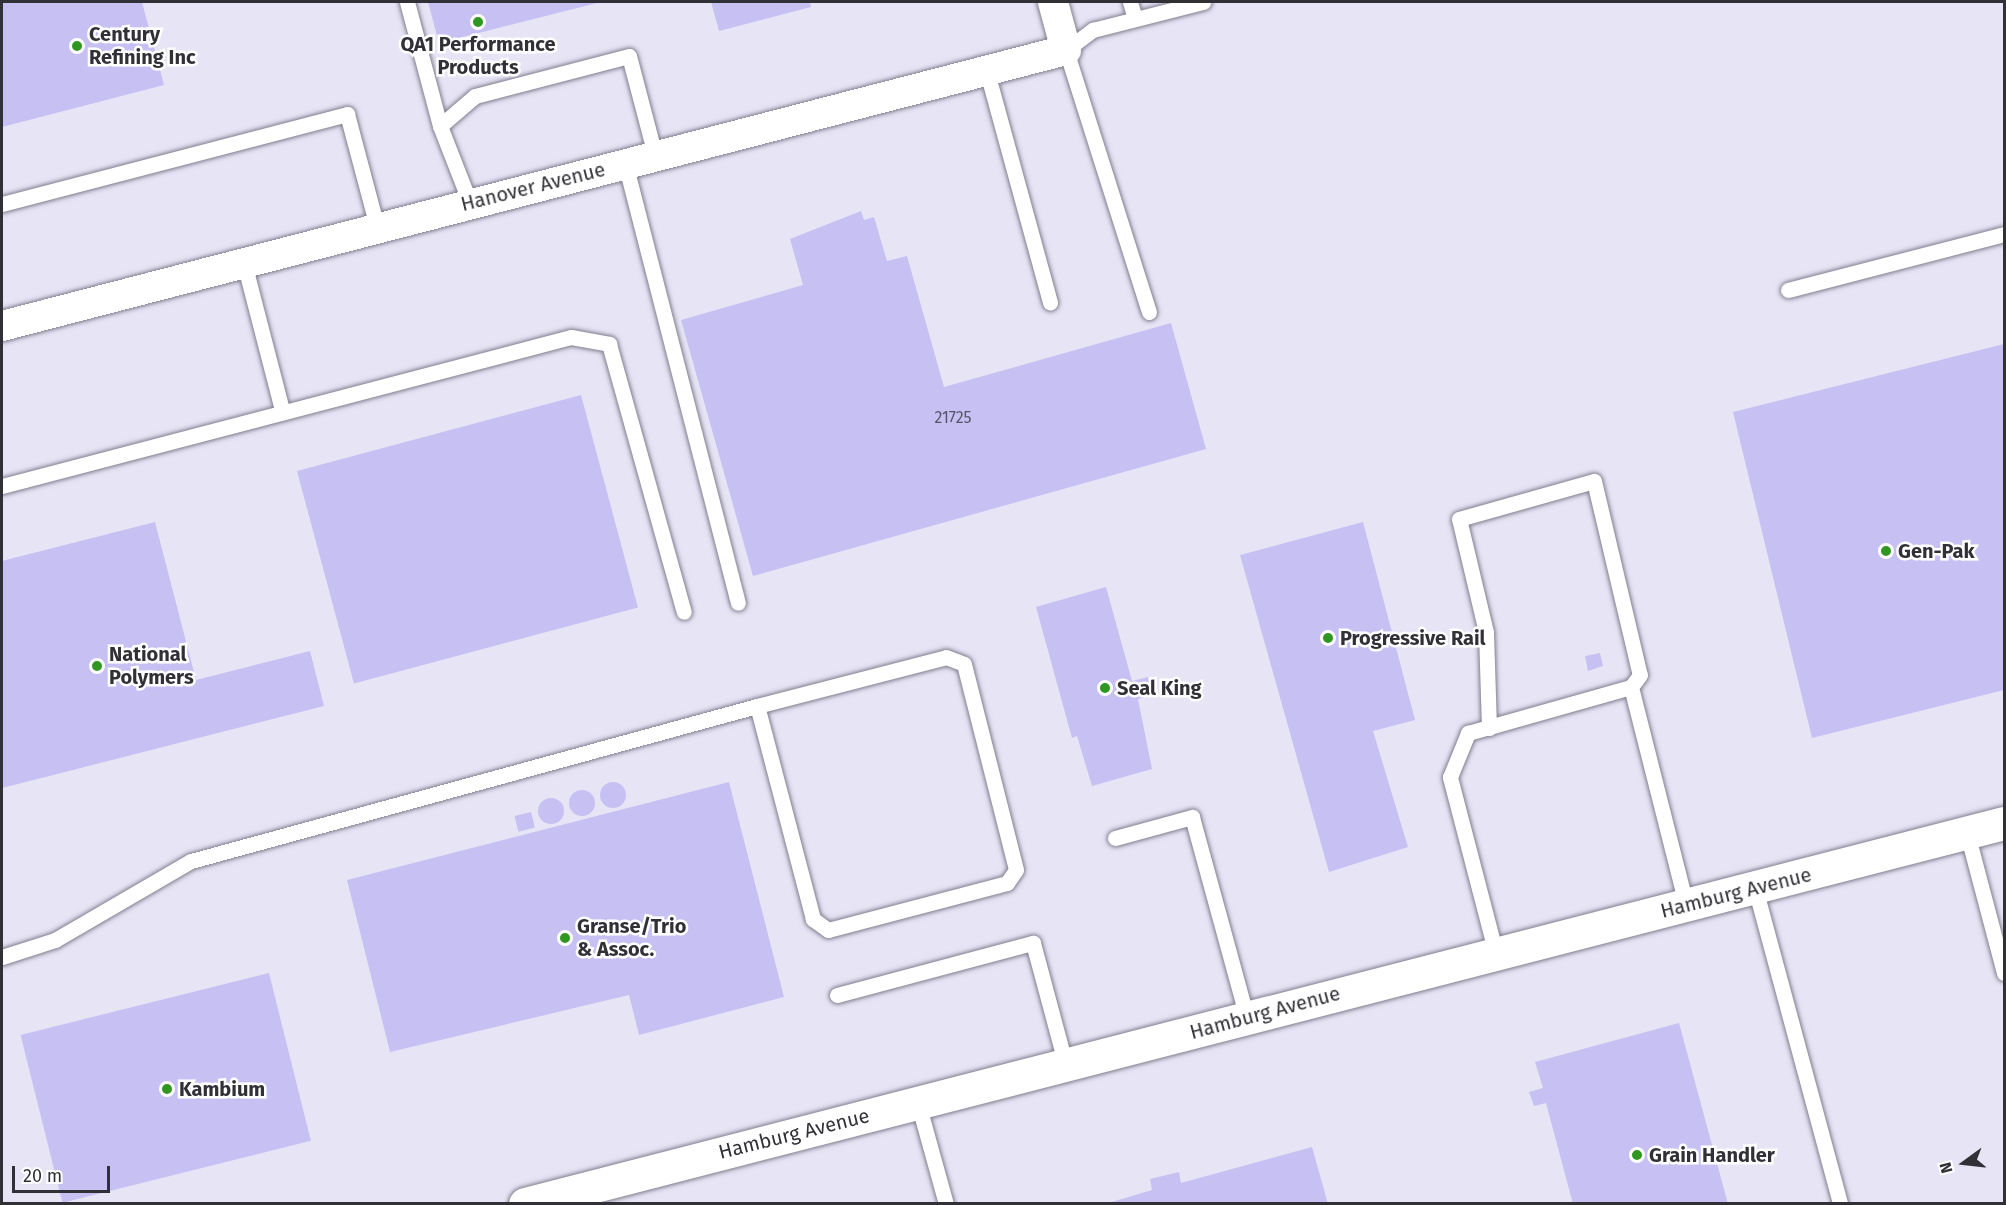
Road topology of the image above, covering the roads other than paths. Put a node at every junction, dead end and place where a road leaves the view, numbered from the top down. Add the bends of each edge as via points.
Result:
1 (407, 2) edge
2 (1053, 2) edge
3 (1130, 2) edge
4 (1203, 2) edge
5 (1135, 18) junction
6 (1066, 50) junction
7 (987, 72) junction
8 (440, 126) junction
9 (655, 155) junction
10 (625, 163) junction
11 (470, 203) junction
12 (2, 204) edge
13 (377, 227) junction
14 (2004, 234) edge
15 (244, 263) junction
16 (1788, 290) dead end
17 (1050, 303) dead end
18 (1149, 312) dead end
19 (2, 326) edge
20 (282, 410) junction
21 (2, 486) edge
22 (738, 603) dead end
23 (684, 612) dead end
24 (1631, 687) junction
25 (757, 706) junction
26 (1489, 728) junction
27 (2004, 823) edge
28 (1967, 833) junction
29 (1115, 838) dead end
30 (1755, 888) junction
31 (1686, 905) junction
32 (1496, 954) junction
33 (2, 957) edge
34 (2004, 973) edge
35 (837, 995) dead end
36 (1247, 1018) junction
37 (1066, 1066) junction
38 (918, 1103) junction
39 (525, 1203) edge
40 (946, 1203) edge
41 (1840, 1203) edge

1 - 8 lane
2 - 6 street
3 - 5 lane
4 - 5 lane
5 - 6 lane via 1093,30
6 - 7 street, Hanover Avenue
6 - 18 lane
7 - 9 street, Hanover Avenue
7 - 17 lane
8 - 9 lane via 475,96 629,56
8 - 11 lane
9 - 10 street, Hanover Avenue
10 - 11 street, Hanover Avenue
10 - 22 lane
11 - 13 street, Hanover Avenue
12 - 13 lane via 347,114
13 - 15 street, Hanover Avenue
14 - 16 lane
15 - 19 street, Hanover Avenue
15 - 20 lane
20 - 21 lane
20 - 23 lane via 571,337 609,344
24 - 26 lane
24 - 26 lane via 1640,675 1594,481 1459,519 1486,632
24 - 31 lane
25 - 25 lane via 946,657 964,664 1016,870 1007,883 828,930 813,919
25 - 33 lane via 191,861 55,940
26 - 32 lane via 1468,733 1450,777
27 - 28 street, Hamburg Avenue
28 - 30 street, Hamburg Avenue
28 - 34 lane
29 - 36 lane via 1192,818
30 - 31 street, Hamburg Avenue
30 - 41 lane
31 - 32 street, Hamburg Avenue
32 - 36 street, Hamburg Avenue
35 - 37 lane via 1033,942
36 - 37 street, Hamburg Avenue
37 - 38 street, Hamburg Avenue
38 - 39 street, Hamburg Avenue
38 - 40 lane

